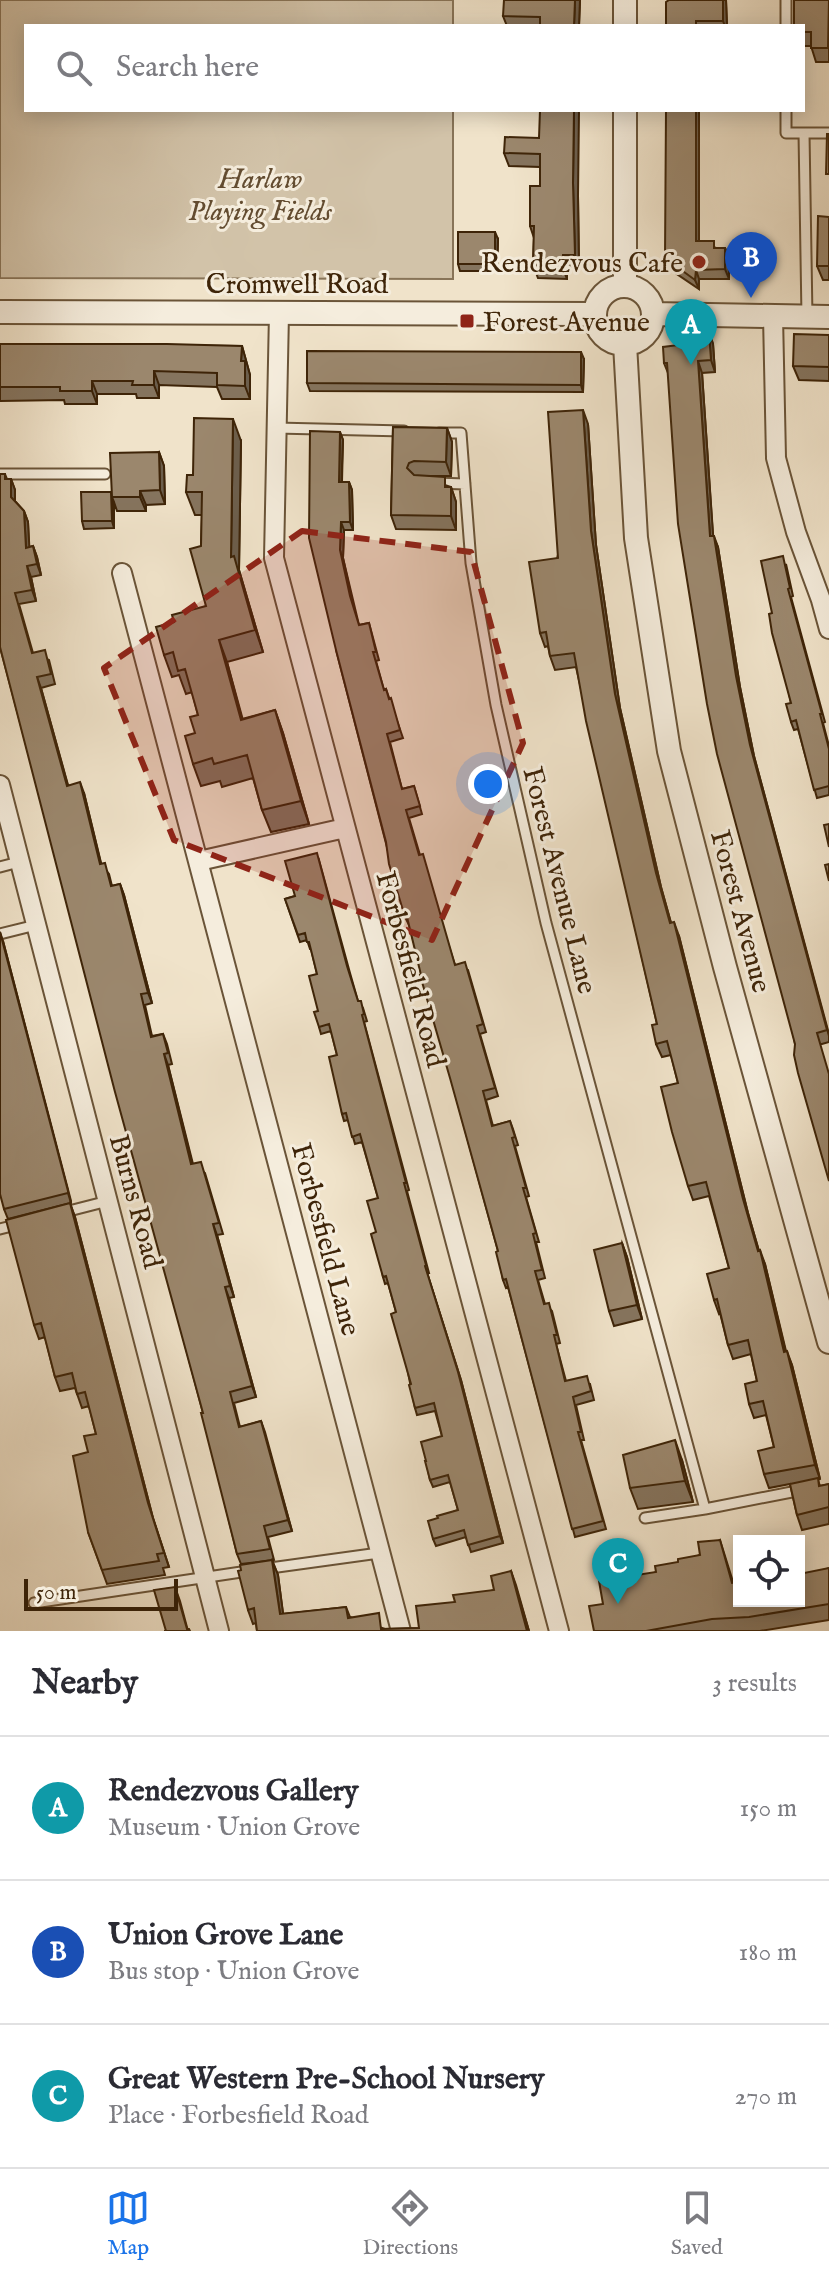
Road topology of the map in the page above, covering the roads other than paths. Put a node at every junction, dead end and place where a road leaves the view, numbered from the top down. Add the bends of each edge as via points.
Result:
1 (625, 0) edge
2 (786, 0) edge
3 (625, 24) edge
4 (786, 24) edge
5 (625, 112) edge
6 (786, 112) edge
7 (804, 133) junction
8 (829, 133) edge
9 (625, 286) junction
10 (0, 312) edge
11 (279, 313) junction
12 (594, 314) junction
13 (653, 314) junction
14 (773, 316) junction
15 (818, 317) edge
16 (625, 344) junction
17 (276, 428) junction
18 (415, 432) edge
19 (430, 432) edge
20 (0, 474) edge
21 (105, 474) dead end
22 (420, 482) edge
23 (465, 484) junction
24 (122, 573) dead end
25 (829, 629) edge
26 (0, 785) edge
27 (345, 828) junction
28 (199, 861) junction
29 (19, 862) junction
30 (0, 867) edge
31 (36, 925) junction
32 (0, 934) edge
33 (108, 1201) junction
34 (46, 1217) edge
35 (31, 1221) edge
36 (0, 1229) edge
37 (829, 1342) edge
38 (814, 1488) edge
39 (705, 1509) junction
40 (645, 1518) dead end
41 (379, 1553) junction
42 (205, 1577) junction
43 (34, 1603) dead end
44 (219, 1631) edge
45 (401, 1631) edge
46 (559, 1631) edge

1 - 3 street
2 - 4 lane
5 - 9 street
6 - 7 lane via 786,133
7 - 8 lane
7 - 15 lane
9 - 12 street via 600,297
9 - 13 street via 647,298
10 - 11 street, Cromwell Road
11 - 12 street, Cromwell Road
11 - 17 street, Forbesfield Road
12 - 16 street via 600,332
13 - 14 street
13 - 16 street via 648,331
14 - 15 street
14 - 25 street via 776,458
16 - 37 street, Forest Avenue via 636,538 669,751
17 - 18 lane
17 - 27 street, Forbesfield Road via 274,558
19 - 23 lane, Forest Avenue Lane via 461,433
20 - 21 lane
22 - 23 lane
23 - 39 lane, Forest Avenue Lane via 471,563 496,705 546,923
24 - 28 street, Forbesfield Lane
26 - 29 street, Burns Road
27 - 28 street
27 - 46 street, Forbesfield Road
28 - 41 street, Forbesfield Lane
29 - 30 lane
29 - 31 street, Burns Road
31 - 32 lane
31 - 33 street, Burns Road
33 - 34 lane
33 - 42 street, Burns Road
35 - 36 lane
38 - 39 lane
39 - 40 lane
41 - 42 lane
41 - 45 street, Forbesfield Lane
42 - 43 lane
42 - 44 street, Burns Road

